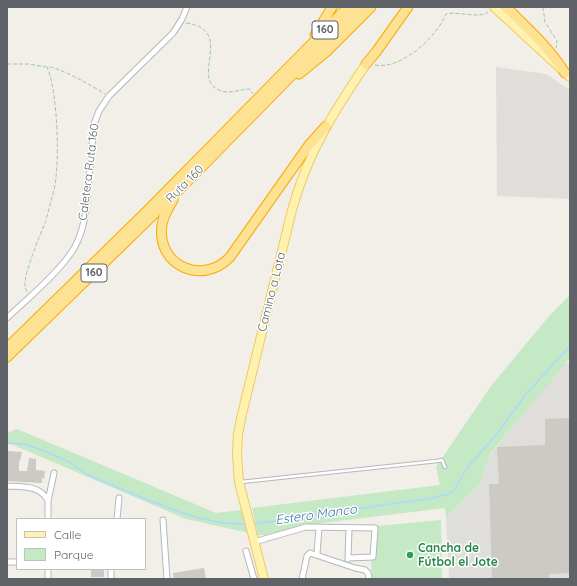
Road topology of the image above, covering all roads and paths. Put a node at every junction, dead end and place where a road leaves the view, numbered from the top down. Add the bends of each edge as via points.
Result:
1 (187, 7) edge
2 (332, 7) edge
3 (348, 7) edge
4 (359, 7) edge
5 (371, 7) edge
6 (402, 7) edge
7 (408, 7) edge
8 (506, 7) edge
9 (543, 7) edge
10 (492, 9) edge
11 (180, 24) junction
12 (556, 49) dead end
13 (302, 54) junction
14 (7, 64) edge
15 (366, 64) junction
16 (47, 67) junction
17 (568, 75) edge
18 (276, 91) junction
19 (109, 96) junction
20 (257, 100) junction
21 (326, 126) junction
22 (181, 188) junction
23 (31, 295) junction
24 (7, 318) edge
25 (7, 348) edge
26 (7, 357) edge
27 (445, 467) dead end
28 (54, 473) dead end
29 (239, 482) junction
30 (7, 486) edge
31 (119, 498) dead end
32 (48, 501) junction
33 (48, 518) edge
34 (117, 518) edge
35 (163, 520) dead end
36 (319, 528) junction
37 (349, 528) junction
38 (254, 539) junction
39 (246, 551) dead end
40 (317, 554) junction
41 (348, 558) junction
42 (348, 566) junction
43 (168, 579) edge
44 (254, 579) edge
45 (264, 579) edge
46 (302, 579) edge
47 (369, 579) edge

1 - 11 street, Caletera Ruta 160
2 - 13 highway
3 - 13 highway, Ruta 160 / 160
4 - 18 highway, Ruta 160 / 160
5 - 18 highway via 326,52
6 - 15 highway
7 - 15 highway
8 - 17 highway via 542,42
9 - 12 path via 545,22 558,41
10 - 15 path via 485,15 453,12 446,14 430,39 414,52 396,62 378,66
10 - 17 main road
11 - 19 street, Caletera Ruta 160
11 - 20 path via 197,26 205,31 211,45 209,81 215,88 228,93 250,89
13 - 20 highway, Ruta 160 / 160
14 - 16 path
15 - 21 main road, Camino a Lota
16 - 19 path via 55,68 90,84
16 - 23 path via 54,99 57,171 46,218 25,286
18 - 22 highway, Ruta 160 / 160
19 - 23 street, Caletera Ruta 160 via 94,124 86,211 80,234 69,256
20 - 25 highway, Ruta 160 / 160
21 - 22 highway via 306,149 230,257 214,269 200,271 183,267 171,258 164,246 162,222
21 - 29 main road, Camino a Lota via 309,159 296,195 244,404 238,445
22 - 26 highway, Ruta 160 / 160
23 - 24 street, Caletera Ruta 160
27 - 29 lane via 442,460
28 - 32 street
29 - 38 main road, Camino a Lota
30 - 32 street via 38,490
31 - 34 street
32 - 33 street
35 - 43 street
36 - 37 street
36 - 38 street via 306,527
36 - 40 street
37 - 41 street
37 - 41 street via 375,528 373,557
38 - 45 main road, Camino a Lota
39 - 44 street
40 - 42 street
40 - 46 street via 308,554
41 - 42 street
42 - 47 street via 365,570

